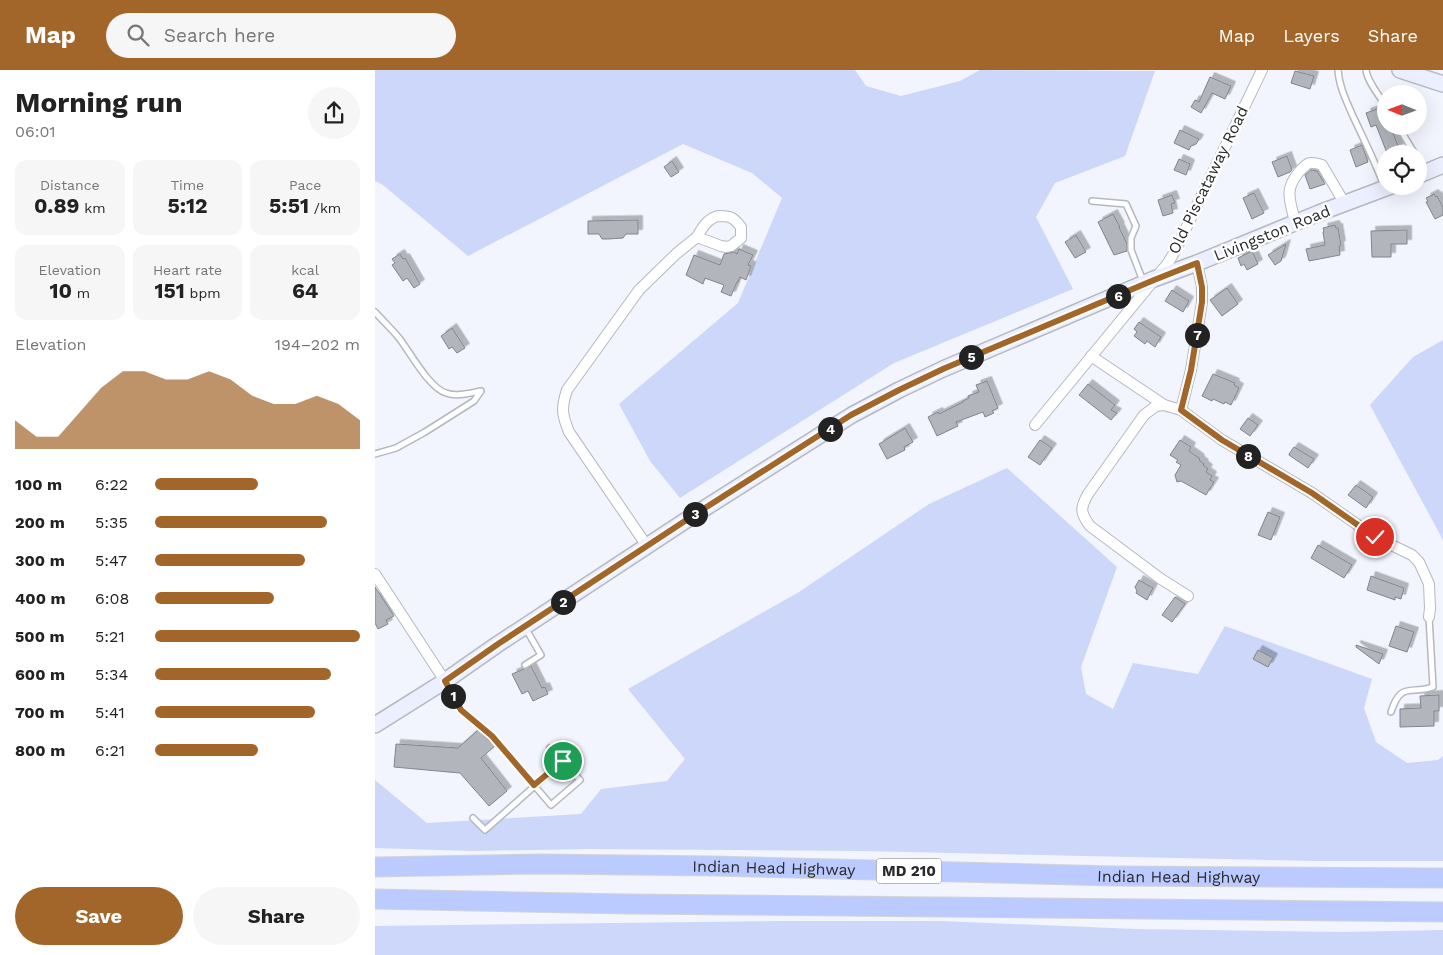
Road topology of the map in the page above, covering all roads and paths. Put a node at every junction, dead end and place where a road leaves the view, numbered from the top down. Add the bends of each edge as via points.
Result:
1 (1262, 70) edge
2 (1338, 70) edge
3 (1366, 70) edge
4 (1400, 70) edge
5 (1443, 84) edge
6 (1377, 92) edge
7 (1443, 165) edge
8 (1377, 168) edge
9 (1427, 168) edge
10 (1377, 191) edge
11 (1092, 201) dead end
12 (1345, 204) junction
13 (1295, 223) junction
14 (697, 237) dead end
15 (1197, 263) junction
16 (1149, 282) junction
17 (375, 312) edge
18 (1091, 356) junction
19 (1164, 404) junction
20 (1181, 410) junction
21 (1035, 425) dead end
22 (375, 454) edge
23 (647, 546) junction
24 (375, 574) edge
25 (1188, 596) dead end
26 (1429, 617) joint
27 (524, 627) junction
28 (525, 665) dead end
29 (445, 681) junction
30 (1391, 712) dead end
31 (375, 725) edge
32 (551, 748) dead end
33 (563, 761) junction
34 (534, 785) junction
35 (473, 818) dead end
36 (375, 867) edge
37 (1443, 878) edge
38 (375, 899) edge
39 (1443, 912) edge

1 - 16 street, Old Piscataway Road via 1175,251
2 - 8 lane via 1342,92
3 - 6 lane
4 - 5 main road
7 - 9 main road
10 - 12 main road, Livingston Road
11 - 16 lane via 1126,204 1136,226 1131,250
12 - 13 main road, Livingston Road
12 - 13 street via 1322,165 1312,162 1304,165 1289,186
13 - 15 main road, Livingston Road
14 - 23 street via 639,290 567,390 563,404 563,417 569,432
15 - 16 main road, Livingston Road
15 - 20 street via 1202,302
16 - 18 street, Old Piscataway Road
16 - 23 main road, Livingston Road via 970,357 851,415
17 - 22 lane via 439,390 448,394 481,391 474,401 425,432 396,448
18 - 19 street
18 - 21 street, Old Piscataway Road
19 - 20 street
19 - 25 street via 1144,415 1088,494 1081,511 1090,526
20 - 26 street via 1222,440 1312,493 1375,537 1412,555 1422,567 1429,584
23 - 27 main road, Livingston Road
24 - 29 street
26 - 30 lane via 1433,687 1401,693
27 - 28 lane via 541,654
27 - 29 main road, Livingston Road
29 - 31 main road, Livingston Road
29 - 34 lane via 461,710 492,736
32 - 33 lane
33 - 34 lane
33 - 34 lane via 580,780 551,805
34 - 35 lane via 485,830
36 - 37 highway, Indian Head Highway / MD 210 via 542,864 1113,876
38 - 39 highway, Indian Head Highway / MD 210 via 638,905

